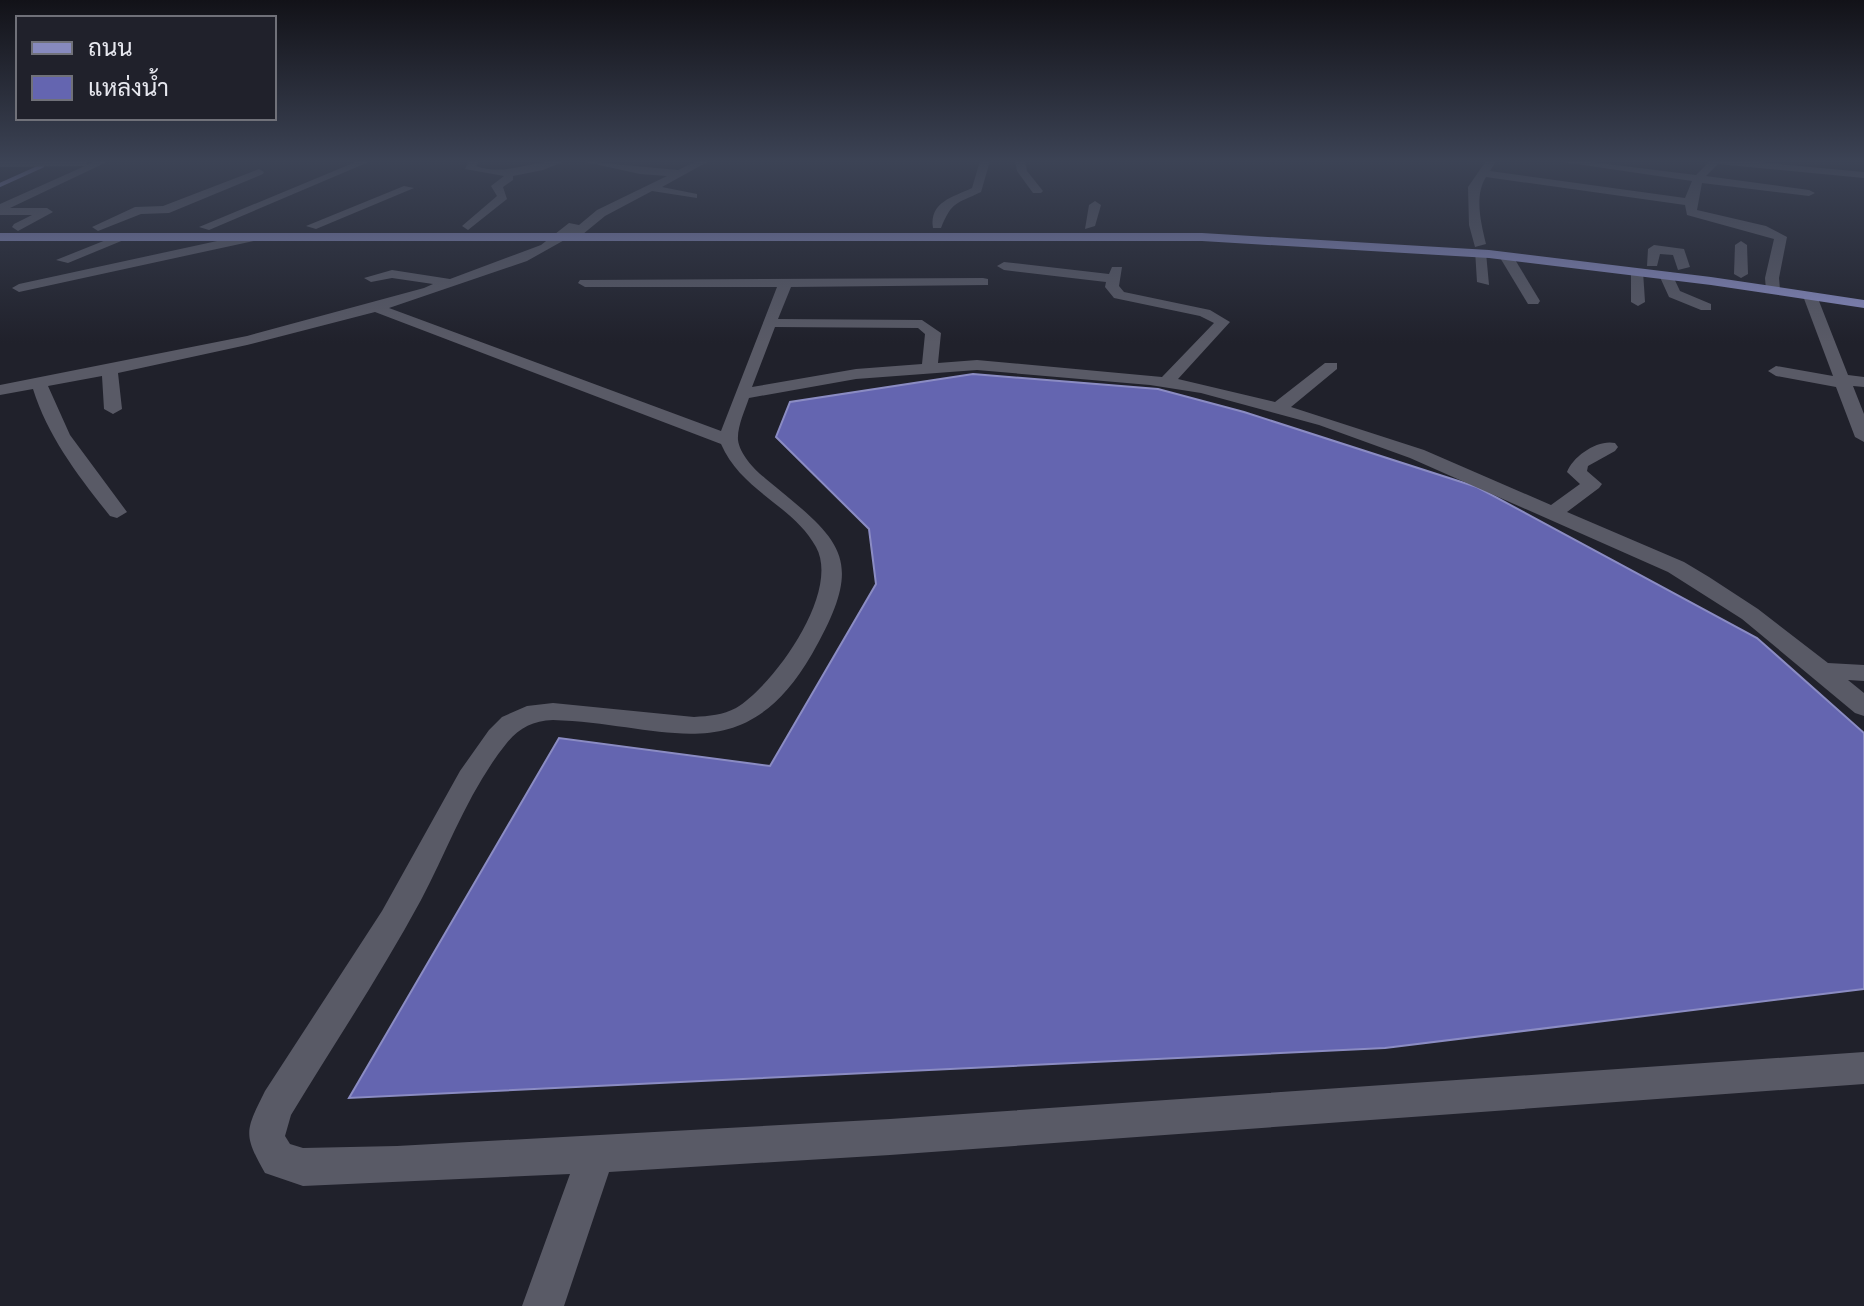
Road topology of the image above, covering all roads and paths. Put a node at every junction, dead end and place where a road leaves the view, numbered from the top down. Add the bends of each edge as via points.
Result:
1 (28, 222) edge
2 (110, 222) edge
3 (217, 222) edge
4 (337, 222) edge
5 (473, 222) edge
6 (587, 222) edge
7 (938, 222) edge
8 (1090, 222) edge
9 (1475, 222) edge
10 (1729, 222) edge
11 (937, 225) junction
12 (468, 226) junction
13 (1089, 226) junction
14 (0, 227) edge
15 (18, 227) junction
16 (98, 227) junction
17 (205, 227) junction
18 (573, 231) junction
19 (316, 232) junction
20 (0, 237) edge
21 (125, 237) junction
22 (168, 237) junction
23 (254, 237) junction
24 (217, 245) junction
25 (1741, 245) dead end
26 (1480, 248) junction
27 (1506, 256) junction
28 (63, 260) dead end
29 (1652, 263) joint
30 (1004, 266) dead end
31 (1683, 267) joint
32 (1636, 271) junction
33 (1741, 274) junction
34 (1666, 275) junction
35 (371, 278) dead end
36 (983, 282) dead end
37 (1484, 282) dead end
38 (453, 283) junction
39 (585, 283) dead end
40 (785, 283) junction
41 (1772, 284) junction
42 (19, 288) dead end
43 (1864, 292) edge
44 (1810, 296) junction
45 (1533, 301) dead end
46 (1638, 302) dead end
47 (1864, 304) edge
48 (1706, 307) dead end
49 (377, 308) junction
50 (772, 323) junction
51 (1331, 366) dead end
52 (930, 368) junction
53 (110, 369) junction
54 (1776, 371) dead end
55 (1841, 381) junction
56 (1166, 382) junction
57 (1864, 382) edge
58 (39, 383) junction
59 (0, 390) edge
60 (744, 394) junction
61 (1279, 408) junction
62 (113, 409) dead end
63 (1864, 437) edge
64 (728, 440) junction
65 (1609, 447) dead end
66 (117, 512) dead end
67 (1555, 512) junction
68 (1823, 671) junction
69 (1864, 673) edge
70 (1864, 707) edge
71 (1864, 1068) edge
72 (597, 1152) junction
73 (543, 1306) edge

1 - 15 street
2 - 16 street
3 - 17 street
4 - 19 street
5 - 12 street
6 - 18 street
7 - 11 street
8 - 13 street
9 - 26 street
10 - 41 street via 1781,237
11 - 13 main road
11 - 18 main road
12 - 18 main road
12 - 19 main road
13 - 26 main road via 1272,229
14 - 15 main road
15 - 16 main road
16 - 17 main road
17 - 19 main road
18 - 19 main road via 367,236
18 - 26 main road via 1169,236
18 - 38 street via 527,256
19 - 23 main road
20 - 21 main road
21 - 22 main road
21 - 28 street
22 - 23 main road
22 - 24 street via 156,244
23 - 24 street
24 - 42 street
25 - 33 street
26 - 27 main road
26 - 29 main road
26 - 37 street
27 - 32 main road
27 - 45 street
29 - 31 street via 1654,249 1666,249 1679,252
30 - 56 street via 1115,275 1114,293 1205,313 1223,322
31 - 33 main road
32 - 34 main road
32 - 46 street
33 - 41 main road
34 - 41 main road
34 - 48 street via 1674,294
35 - 38 street via 392,274
36 - 40 street
38 - 49 street
39 - 40 street
40 - 50 street
41 - 43 main road
41 - 44 main road
44 - 47 main road
44 - 55 street
49 - 53 street via 235,346
49 - 64 street
50 - 52 street via 922,324 933,333
50 - 60 street
51 - 61 street
52 - 56 street via 1000,365
52 - 60 street via 856,374
53 - 58 street
53 - 62 street
54 - 55 street
55 - 57 street
55 - 63 street
56 - 61 street
58 - 59 street
58 - 66 street via 57,430
60 - 64 street
61 - 67 street via 1417,454
64 - 72 street via 749,475 806,518 828,556 833,583 797,656 762,705 724,724 694,726 557,711 533,712 507,726 278,1103 266,1139 278,1160 303,1167
65 - 67 street via 1580,463 1577,472 1592,484
67 - 68 street via 1710,585
68 - 69 street
68 - 70 street
71 - 72 street via 890,1137
72 - 73 street

